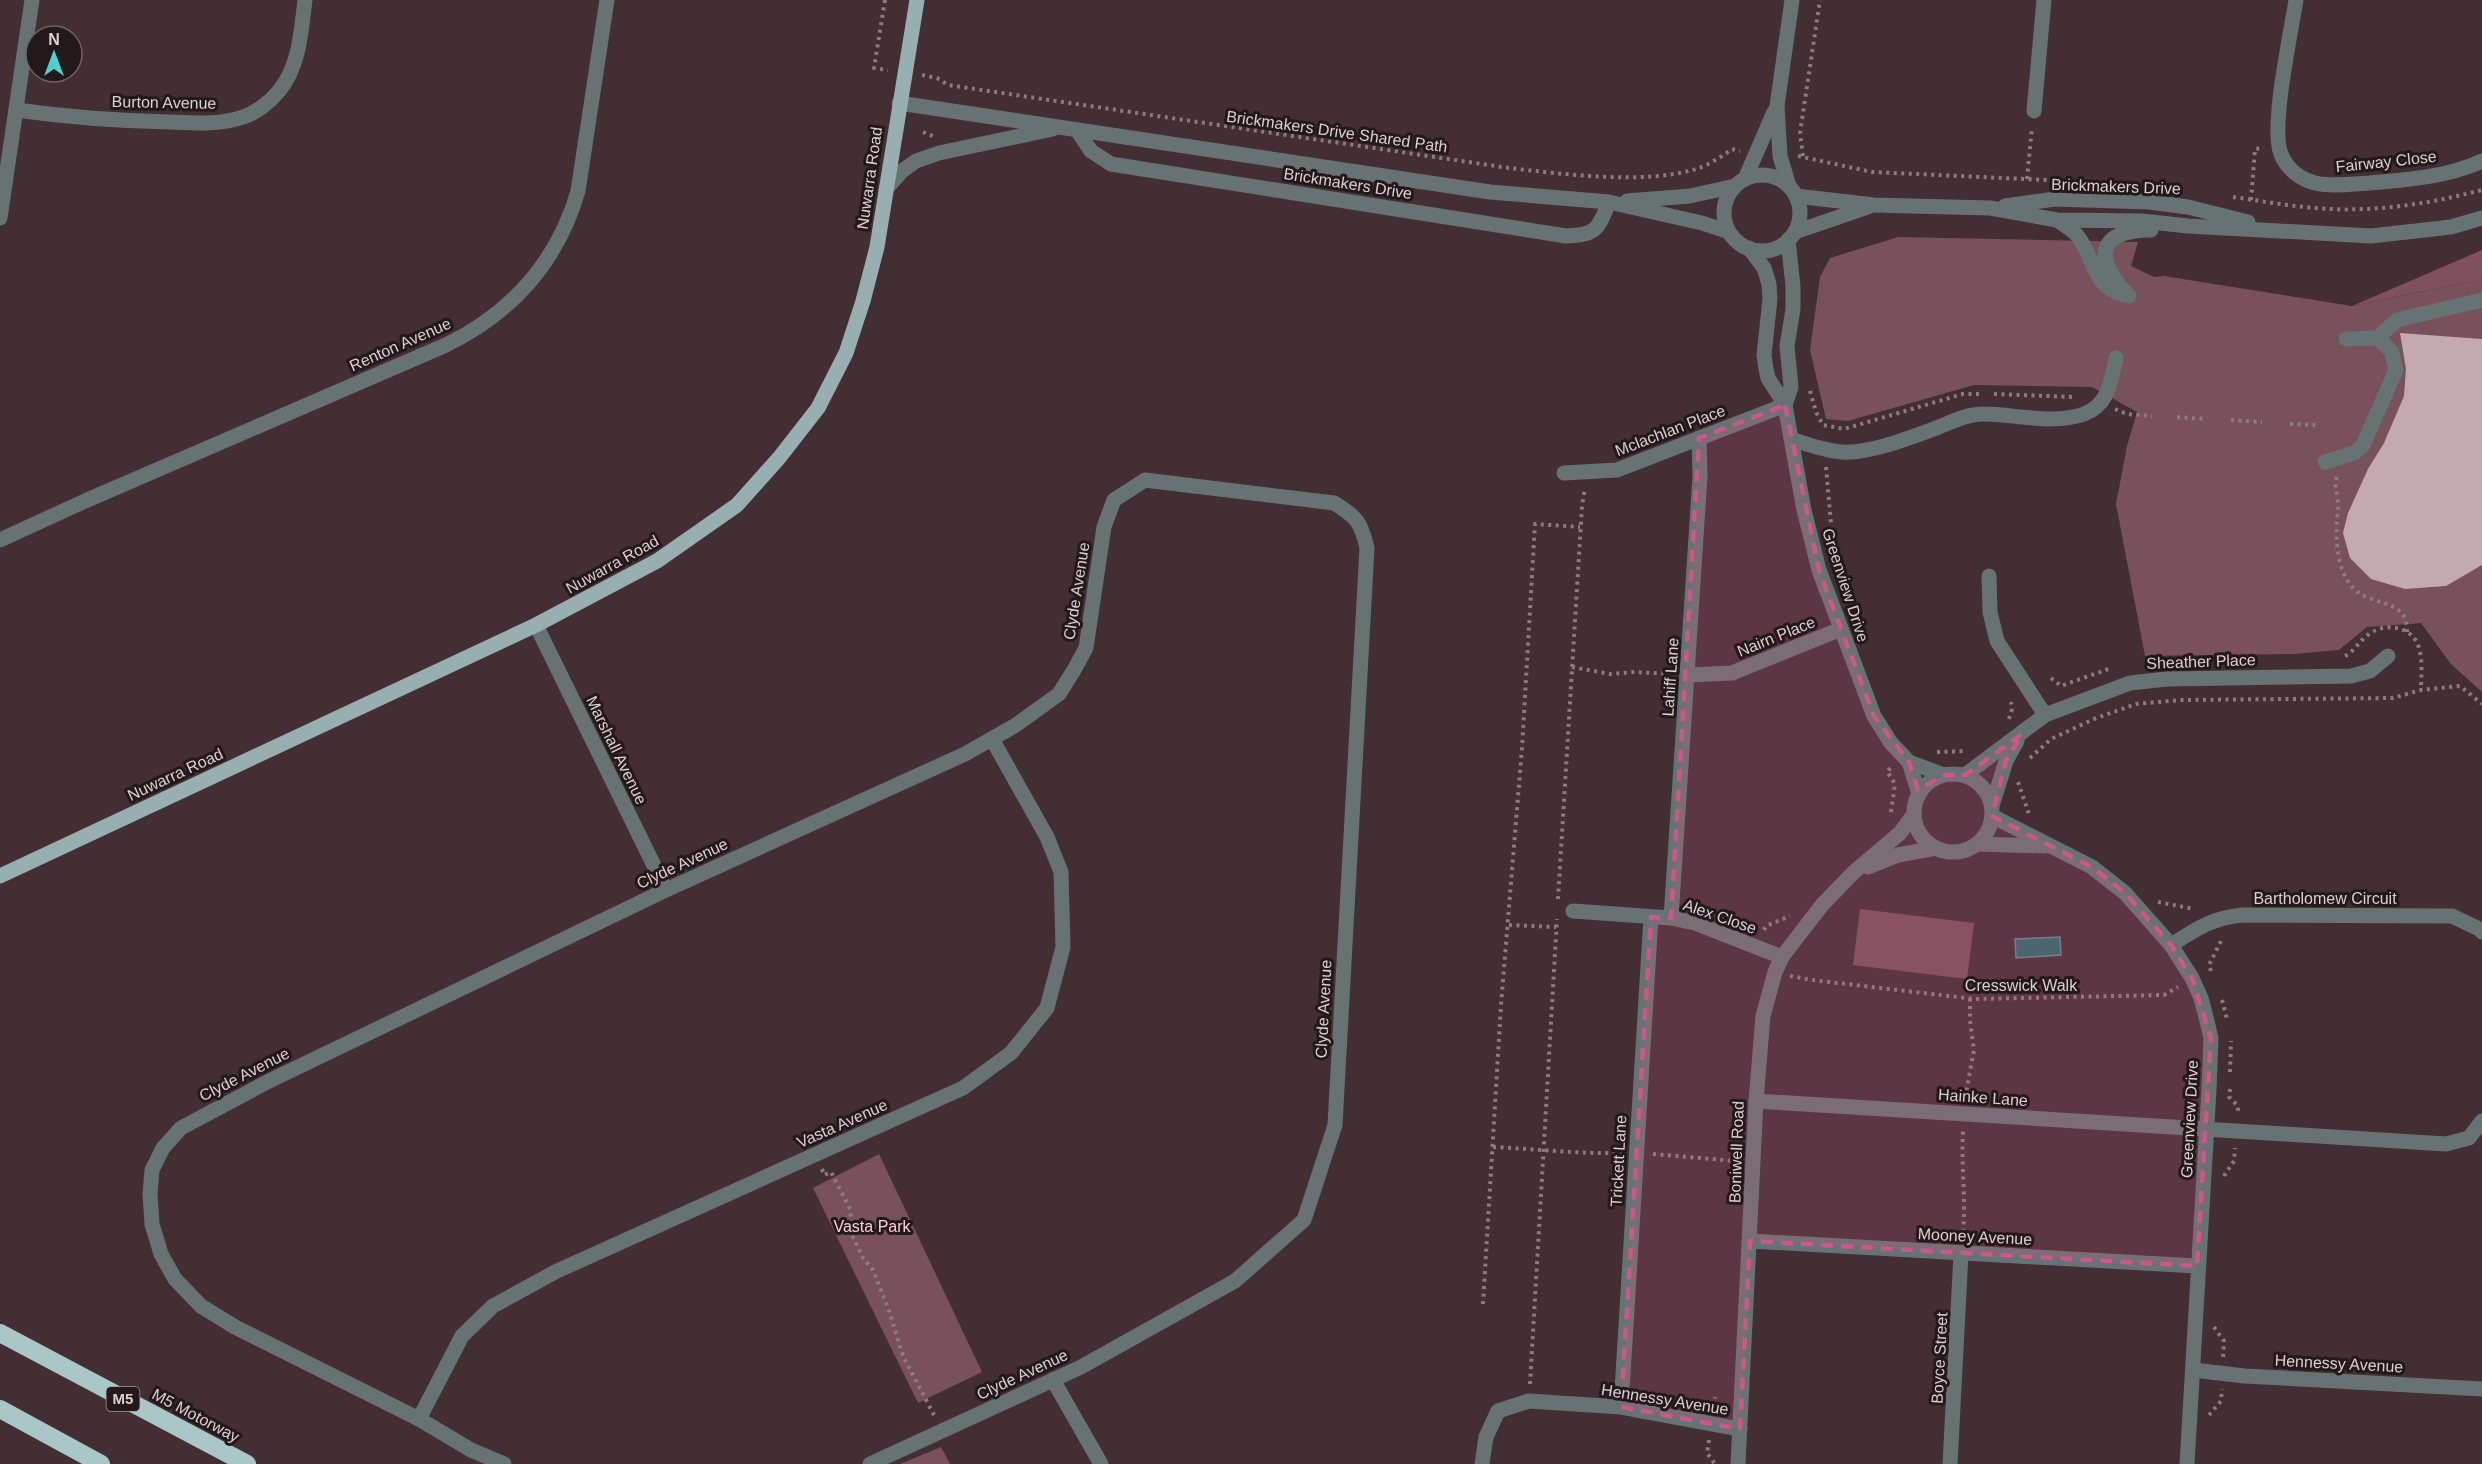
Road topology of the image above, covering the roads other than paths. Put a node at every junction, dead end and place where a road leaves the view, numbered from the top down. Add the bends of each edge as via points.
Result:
1 (32, 0) edge
2 (305, 0) edge
3 (607, 0) edge
4 (917, 0) edge
5 (1792, 0) edge
6 (2044, 0) edge
7 (2296, 0) edge
8 (899, 103) junction
9 (1777, 106) junction
10 (16, 110) junction
11 (2034, 111) road end
12 (1069, 129) junction
13 (2482, 161) edge
14 (1740, 182) junction
15 (886, 189) junction
16 (1792, 191) junction
17 (1609, 202) junction
18 (1874, 205) junction
19 (1990, 208) junction
20 (0, 218) edge
21 (2482, 218) edge
22 (2057, 220) junction
23 (2188, 226) junction
24 (2275, 229) junction
25 (1728, 232) junction
26 (1791, 236) junction
27 (1749, 249) junction
28 (2482, 300) edge
29 (2377, 338) junction
30 (2346, 339) dead end
31 (2116, 358) dead end
32 (1785, 405) junction
33 (1699, 438) junction
34 (1793, 440) junction
35 (2325, 462) dead end
36 (1564, 473) dead end
37 (0, 540) edge
38 (1989, 576) dead end
39 (536, 625) junction
40 (1841, 629) junction
41 (2388, 656) dead end
42 (1688, 675) junction
43 (2045, 715) junction
44 (2022, 734) junction
45 (992, 739) junction
46 (1906, 759) junction
47 (1944, 775) junction
48 (1965, 776) junction
49 (1919, 794) junction
50 (1992, 811) junction
51 (1914, 814) junction
52 (1977, 844) junction
53 (2048, 846) junction
54 (1936, 848) junction
55 (1854, 872) junction
56 (0, 876) edge
57 (666, 890) junction
58 (1573, 911) dead end
59 (1650, 917) junction
60 (1671, 918) junction
61 (2482, 932) edge
62 (2171, 945) junction
63 (1782, 957) junction
64 (1756, 1101) junction
65 (2482, 1121) edge
66 (2208, 1129) junction
67 (1750, 1241) junction
68 (1961, 1254) junction
69 (2198, 1266) junction
70 (0, 1333) edge
71 (2193, 1370) junction
72 (1053, 1380) junction
73 (2482, 1389) edge
74 (1621, 1407) junction
75 (0, 1409) edge
76 (418, 1419) junction
77 (1740, 1429) junction
78 (101, 1464) edge
79 (247, 1464) edge
80 (504, 1464) edge
81 (870, 1464) edge
82 (1101, 1464) edge
83 (1482, 1464) edge
84 (1737, 1464) edge
85 (1950, 1464) edge
86 (2187, 1464) edge

1 - 10 street
2 - 10 street, Burton Avenue via 295,62 286,81 271,100 242,117 205,123 135,121
3 - 37 street, Renton Avenue via 574,207 555,249 510,305 446,345
4 - 8 main road, Nuwarra Road
5 - 9 street
6 - 11 street
7 - 13 street, Fairway Close via 2278,121 2280,153 2288,168 2314,183 2351,184 2441,175
8 - 12 street, Brickmakers Drive
8 - 15 main road, Nuwarra Road
9 - 14 street
9 - 16 street via 1780,156
10 - 20 street
12 - 15 street via 939,153 916,161
12 - 17 street, Brickmakers Drive via 1490,192
12 - 17 street, Brickmakers Drive via 1111,164 1566,236 1593,232
14 - 16 street via 1768,175
14 - 17 street, Brickmakers Drive via 1690,196
14 - 25 street via 1727,196 1724,208
15 - 39 main road, Nuwarra Road via 878,247 846,353 818,408 779,458 737,504 691,538 626,579
16 - 18 street, Brickmakers Drive
16 - 26 street via 1800,208
17 - 25 street, Brickmakers Drive
18 - 19 street, Brickmakers Drive
18 - 26 street, Brickmakers Drive
19 - 22 street, Brickmakers Drive
19 - 24 street, Brickmakers Drive via 2055,199 2149,202 2188,207
21 - 24 street, Brickmakers Drive via 2442,228 2371,236
22 - 23 street, Brickmakers Drive
22 - 23 street via 2076,235 2102,284 2112,292 2129,296 2106,265 2108,244 2114,237 2138,230
23 - 24 street, Brickmakers Drive
25 - 27 street
26 - 27 street via 1770,250
26 - 32 street, Greenview Drive via 1793,309 1787,346 1791,387
27 - 32 street, Greenview Drive via 1764,268 1769,284 1764,355 1768,378
28 - 29 street via 2397,320
29 - 30 street
29 - 35 street via 2392,352 2395,361 2396,370 2386,396 2363,445 2354,453
31 - 34 street via 2108,395 2085,414 2037,418 1982,414 1869,450 1842,452
32 - 33 street, Mclachlan Place
32 - 34 street, Greenview Drive
33 - 36 street, Mclachlan Place via 1617,470
33 - 42 street, Lahiff Lane
34 - 40 street, Greenview Drive via 1806,520
38 - 43 street via 1990,612 1997,641
39 - 56 main road, Nuwarra Road
39 - 57 street, Marshall Avenue
40 - 42 street, Nairn Place via 1732,673
40 - 46 street, Greenview Drive via 1874,716
41 - 43 street, Sheather Place via 2370,671 2351,676 2130,683
42 - 60 street, Lahiff Lane
43 - 44 street, Sheather Place
44 - 48 street, Sheather Place
44 - 50 street, Sheather Place via 2007,758
45 - 57 street, Clyde Avenue
45 - 72 street, Clyde Avenue via 1059,694 1074,670 1086,648 1107,518 1114,500 1144,480 1334,503 1352,514 1362,527 1367,548 1335,1125 1305,1220 1235,1281
45 - 76 street, Vasta Avenue via 1047,837 1061,872 1064,947 1047,1008 1011,1053 963,1088 557,1271 493,1306 462,1336
46 - 47 street
46 - 49 street, Greenview Drive
47 - 48 street
47 - 49 street via 1925,785
48 - 50 street via 1983,787
49 - 51 street
50 - 52 street via 1990,827
50 - 53 street, Greenview Drive
51 - 54 street via 1920,834
51 - 55 street, Boniwell Road via 1900,833
52 - 53 street, Greenview Drive
52 - 54 street via 1957,852
53 - 62 street, Greenview Drive via 2092,867 2125,893
54 - 55 street, Boniwell Road via 1898,855
55 - 63 street, Boniwell Road via 1822,905
57 - 76 street, Clyde Avenue via 228,1101 181,1128 163,1148 152,1170 152,1224 161,1254 175,1279 201,1306
58 - 59 street, Alex Close
59 - 60 street, Alex Close
59 - 74 street, Trickett Lane
60 - 63 street, Alex Close via 1695,923
61 - 62 street, Bartholomew Circuit via 2452,916 2242,915 2203,924
62 - 66 street, Greenview Drive via 2201,998 2211,1038
63 - 64 street, Boniwell Road via 1763,1016
64 - 66 street, Hainke Lane
64 - 67 street, Boniwell Road
65 - 66 street via 2469,1138 2446,1144
66 - 69 street, Greenview Drive
67 - 68 street, Mooney Avenue
67 - 77 street, Boniwell Road
68 - 69 street, Mooney Avenue
68 - 85 street, Boyce Street
69 - 71 street, Greenview Drive
70 - 79 highway, M5 Motorway / M5
71 - 73 street, Hennessy Avenue
71 - 86 street, Greenview Drive
72 - 81 street, Clyde Avenue
72 - 82 street
74 - 77 street, Hennessy Avenue
74 - 83 street, Hennessy Avenue via 1529,1401 1498,1411 1486,1437
75 - 78 highway
76 - 80 street, Clyde Avenue
77 - 84 street, Boniwell Road

